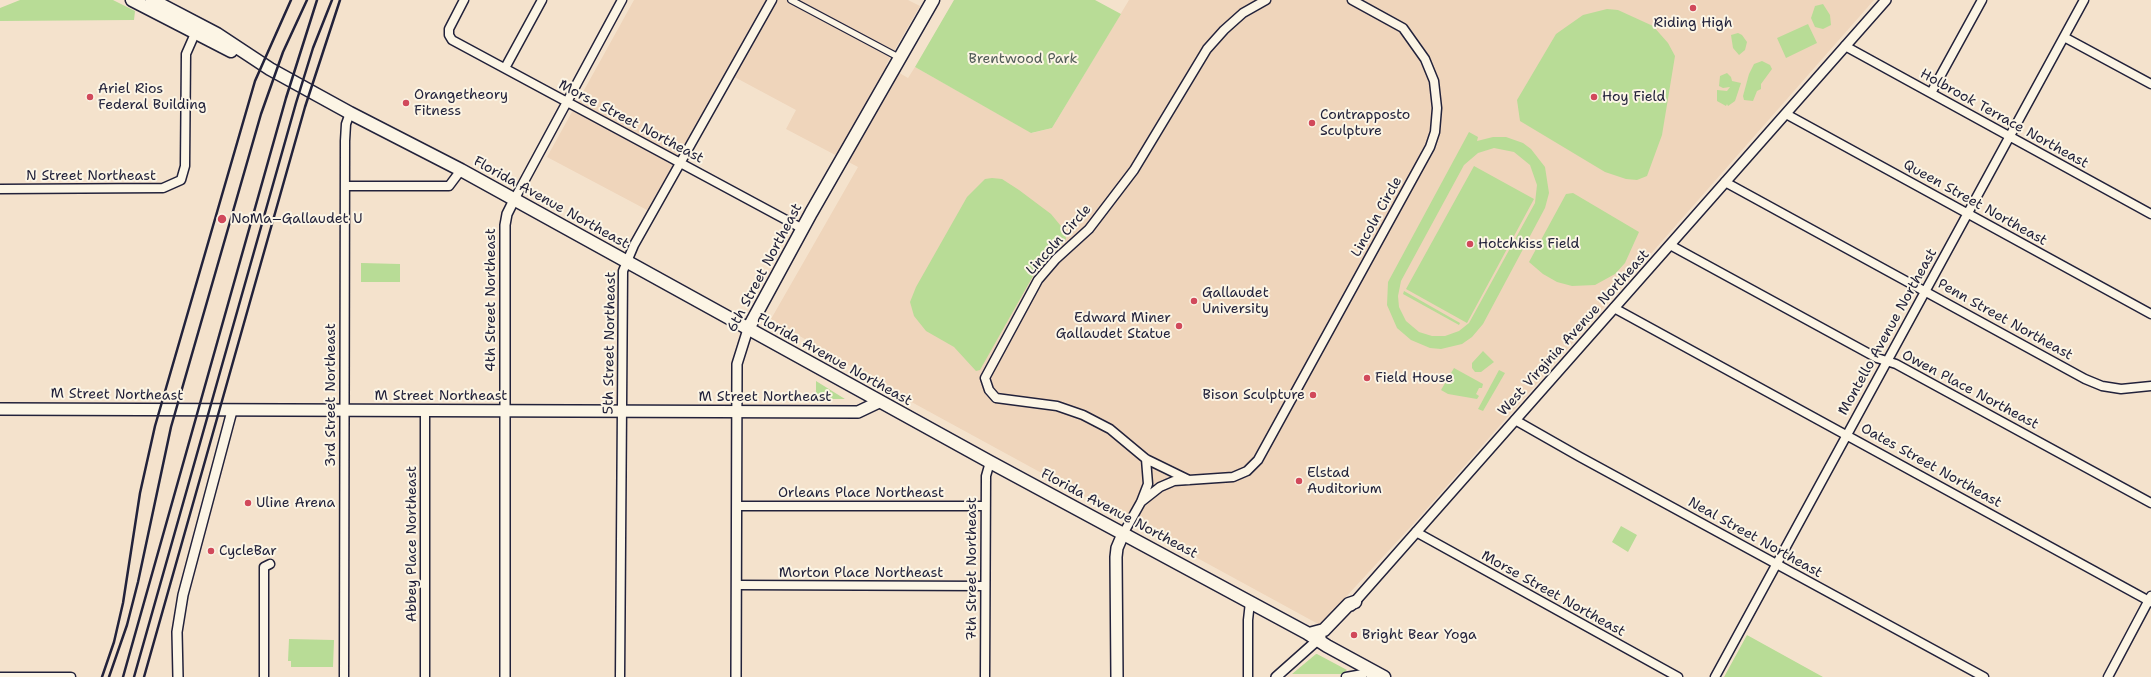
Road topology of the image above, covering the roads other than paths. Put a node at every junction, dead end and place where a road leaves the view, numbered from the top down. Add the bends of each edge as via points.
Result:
1 (132, 0) edge
2 (152, 0) edge
3 (464, 0) edge
4 (542, 0) edge
5 (622, 0) edge
6 (772, 0) edge
7 (791, 0) edge
8 (933, 0) edge
9 (1266, 0) edge
10 (1352, 0) edge
11 (1886, 0) edge
12 (1982, 0) edge
13 (2084, 0) edge
14 (197, 29) junction
15 (2064, 37) junction
16 (1845, 46) junction
17 (900, 58) junction
18 (505, 68) junction
19 (2151, 84) edge
20 (1931, 94) junction
21 (567, 102) junction
22 (350, 113) junction
23 (1786, 114) junction
24 (2010, 136) junction
25 (681, 164) junction
26 (461, 170) junction
27 (1726, 182) junction
28 (345, 186) junction
29 (0, 190) edge
30 (514, 200) junction
31 (1967, 214) junction
32 (2151, 214) edge
33 (803, 229) junction
34 (1670, 246) junction
35 (626, 262) junction
36 (1925, 290) junction
37 (1614, 308) junction
38 (2151, 314) edge
39 (748, 329) junction
40 (1886, 361) junction
41 (2151, 386) edge
42 (879, 402) junction
43 (0, 409) edge
44 (344, 410) junction
45 (232, 411) junction
46 (425, 411) junction
47 (505, 412) junction
48 (621, 412) junction
49 (737, 412) junction
50 (1515, 420) junction
51 (1846, 435) junction
52 (1146, 459) junction
53 (990, 462) junction
54 (1189, 480) junction
55 (1141, 502) junction
56 (2151, 503) edge
57 (737, 506) junction
58 (985, 506) junction
59 (1416, 532) junction
60 (1123, 534) junction
61 (270, 564) dead end
62 (1776, 564) junction
63 (737, 585) junction
64 (985, 586) junction
65 (2150, 599) edge
66 (1250, 602) junction
67 (1355, 602) joint
68 (1314, 637) junction
69 (1371, 674) edge
70 (0, 677) edge
71 (71, 677) edge
72 (178, 677) edge
73 (264, 677) edge
74 (344, 677) edge
75 (425, 677) edge
76 (505, 677) edge
77 (620, 677) edge
78 (736, 677) edge
79 (985, 677) edge
80 (1117, 677) edge
81 (1248, 677) edge
82 (1276, 677) edge
83 (1346, 677) edge
84 (1384, 677) edge
85 (1678, 677) edge
86 (1715, 677) edge
87 (1984, 677) edge
88 (2108, 677) edge

1 - 14 main road, Florida Avenue Northeast
2 - 14 main road, Florida Avenue Northeast
3 - 18 street, Morse Street Northeast via 450,26 449,35 453,41
4 - 18 street
5 - 21 street, 4th Street Northeast
6 - 25 street, 5th Street Northeast
7 - 17 street
8 - 17 main road, 6th Street Northeast
9 - 52 street, Lincoln Circle via 1244,13 1224,30 1208,49 1134,170 1089,229 1056,259 1038,280 985,378 989,390 996,398 1057,406 1083,415 1110,429
10 - 54 street, Lincoln Circle via 1402,28 1425,59 1434,82 1437,108 1435,132 1430,147 1258,460 1246,471 1233,477
11 - 16 street, West Virginia Avenue Northeast
12 - 20 street
13 - 15 street, Montello Avenue Northeast
14 - 22 main road, Florida Avenue Northeast
14 - 29 street, N Street Northeast via 186,54 185,166 181,180 163,188
15 - 19 street
15 - 24 street, Montello Avenue Northeast
16 - 20 street, Holbrook Terrace Northeast
16 - 23 street, West Virginia Avenue Northeast
17 - 33 main road, 6th Street Northeast
18 - 21 street, Morse Street Northeast
20 - 24 street, Holbrook Terrace Northeast
21 - 25 street, Morse Street Northeast
21 - 30 street, 4th Street Northeast
22 - 26 main road, Florida Avenue Northeast
22 - 28 street, 3rd Street Northeast via 346,124
23 - 27 street, West Virginia Avenue Northeast
23 - 31 street, Queen Street Northeast
24 - 31 street, Montello Avenue Northeast
24 - 32 street, Holbrook Terrace Northeast
25 - 33 street, Morse Street Northeast
25 - 35 street, 5th Street Northeast
26 - 28 street via 449,186
26 - 30 main road, Florida Avenue Northeast
27 - 34 street, West Virginia Avenue Northeast
27 - 36 street, Penn Street Northeast
28 - 44 street, 3rd Street Northeast
30 - 35 main road, Florida Avenue Northeast
30 - 47 street, 4th Street Northeast via 505,224
31 - 36 street, Montello Avenue Northeast
31 - 38 street, Queen Street Northeast
33 - 39 main road, 6th Street Northeast
34 - 37 street, West Virginia Avenue Northeast
34 - 40 street, Owen Place Northeast
35 - 39 main road, Florida Avenue Northeast
35 - 48 street, 5th Street Northeast via 622,278
36 - 40 street, Montello Avenue Northeast
36 - 41 street, Penn Street Northeast via 2092,382 2124,389
37 - 50 street, West Virginia Avenue Northeast
37 - 51 street, Oates Street Northeast
39 - 42 main road, Florida Avenue Northeast
39 - 49 street, 6th Street Northeast via 737,364
40 - 51 street, Montello Avenue Northeast
40 - 56 street, Owen Place Northeast via 1896,364
42 - 49 main road, M Street Northeast via 858,412
42 - 53 main road, Florida Avenue Northeast
43 - 45 main road, M Street Northeast
44 - 45 main road, M Street Northeast
44 - 46 main road, M Street Northeast
44 - 74 street, 3rd Street Northeast
45 - 72 street via 190,564 177,632
46 - 47 main road, M Street Northeast
46 - 75 street, Abbey Place Northeast
47 - 48 main road, M Street Northeast
47 - 76 street, 4th Street Northeast
48 - 49 main road, M Street Northeast
48 - 77 street, 5th Street Northeast
49 - 57 street, 6th Street Northeast
50 - 59 street, West Virginia Avenue Northeast
50 - 62 street, Neal Street Northeast
51 - 62 street, Montello Avenue Northeast
51 - 65 street, Oates Street Northeast
52 - 54 street, Lincoln Circle
52 - 55 street, Lincoln Circle via 1148,484
53 - 58 street, 7th Street Northeast via 986,476
53 - 60 main road, Florida Avenue Northeast
54 - 55 street, Lincoln Circle via 1174,481 1160,487
55 - 60 street, Lincoln Circle
57 - 58 street, Orleans Place Northeast
57 - 63 street, 6th Street Northeast
58 - 64 street, 7th Street Northeast
59 - 67 street, West Virginia Avenue Northeast
59 - 85 street, Morse Street Northeast
60 - 66 main road, Florida Avenue Northeast
60 - 80 main road via 1116,557
61 - 73 street via 264,567
62 - 86 street, Montello Avenue Northeast
62 - 87 street, Neal Street Northeast
63 - 64 street, Morton Place Northeast
63 - 78 street, 6th Street Northeast
64 - 79 street, 7th Street Northeast
65 - 88 street
66 - 68 main road, Florida Avenue Northeast
66 - 81 street
67 - 68 main road via 1349,604
68 - 69 main road, Florida Avenue Northeast
68 - 82 street
69 - 83 street
69 - 84 main road, Florida Avenue Northeast
70 - 71 street

